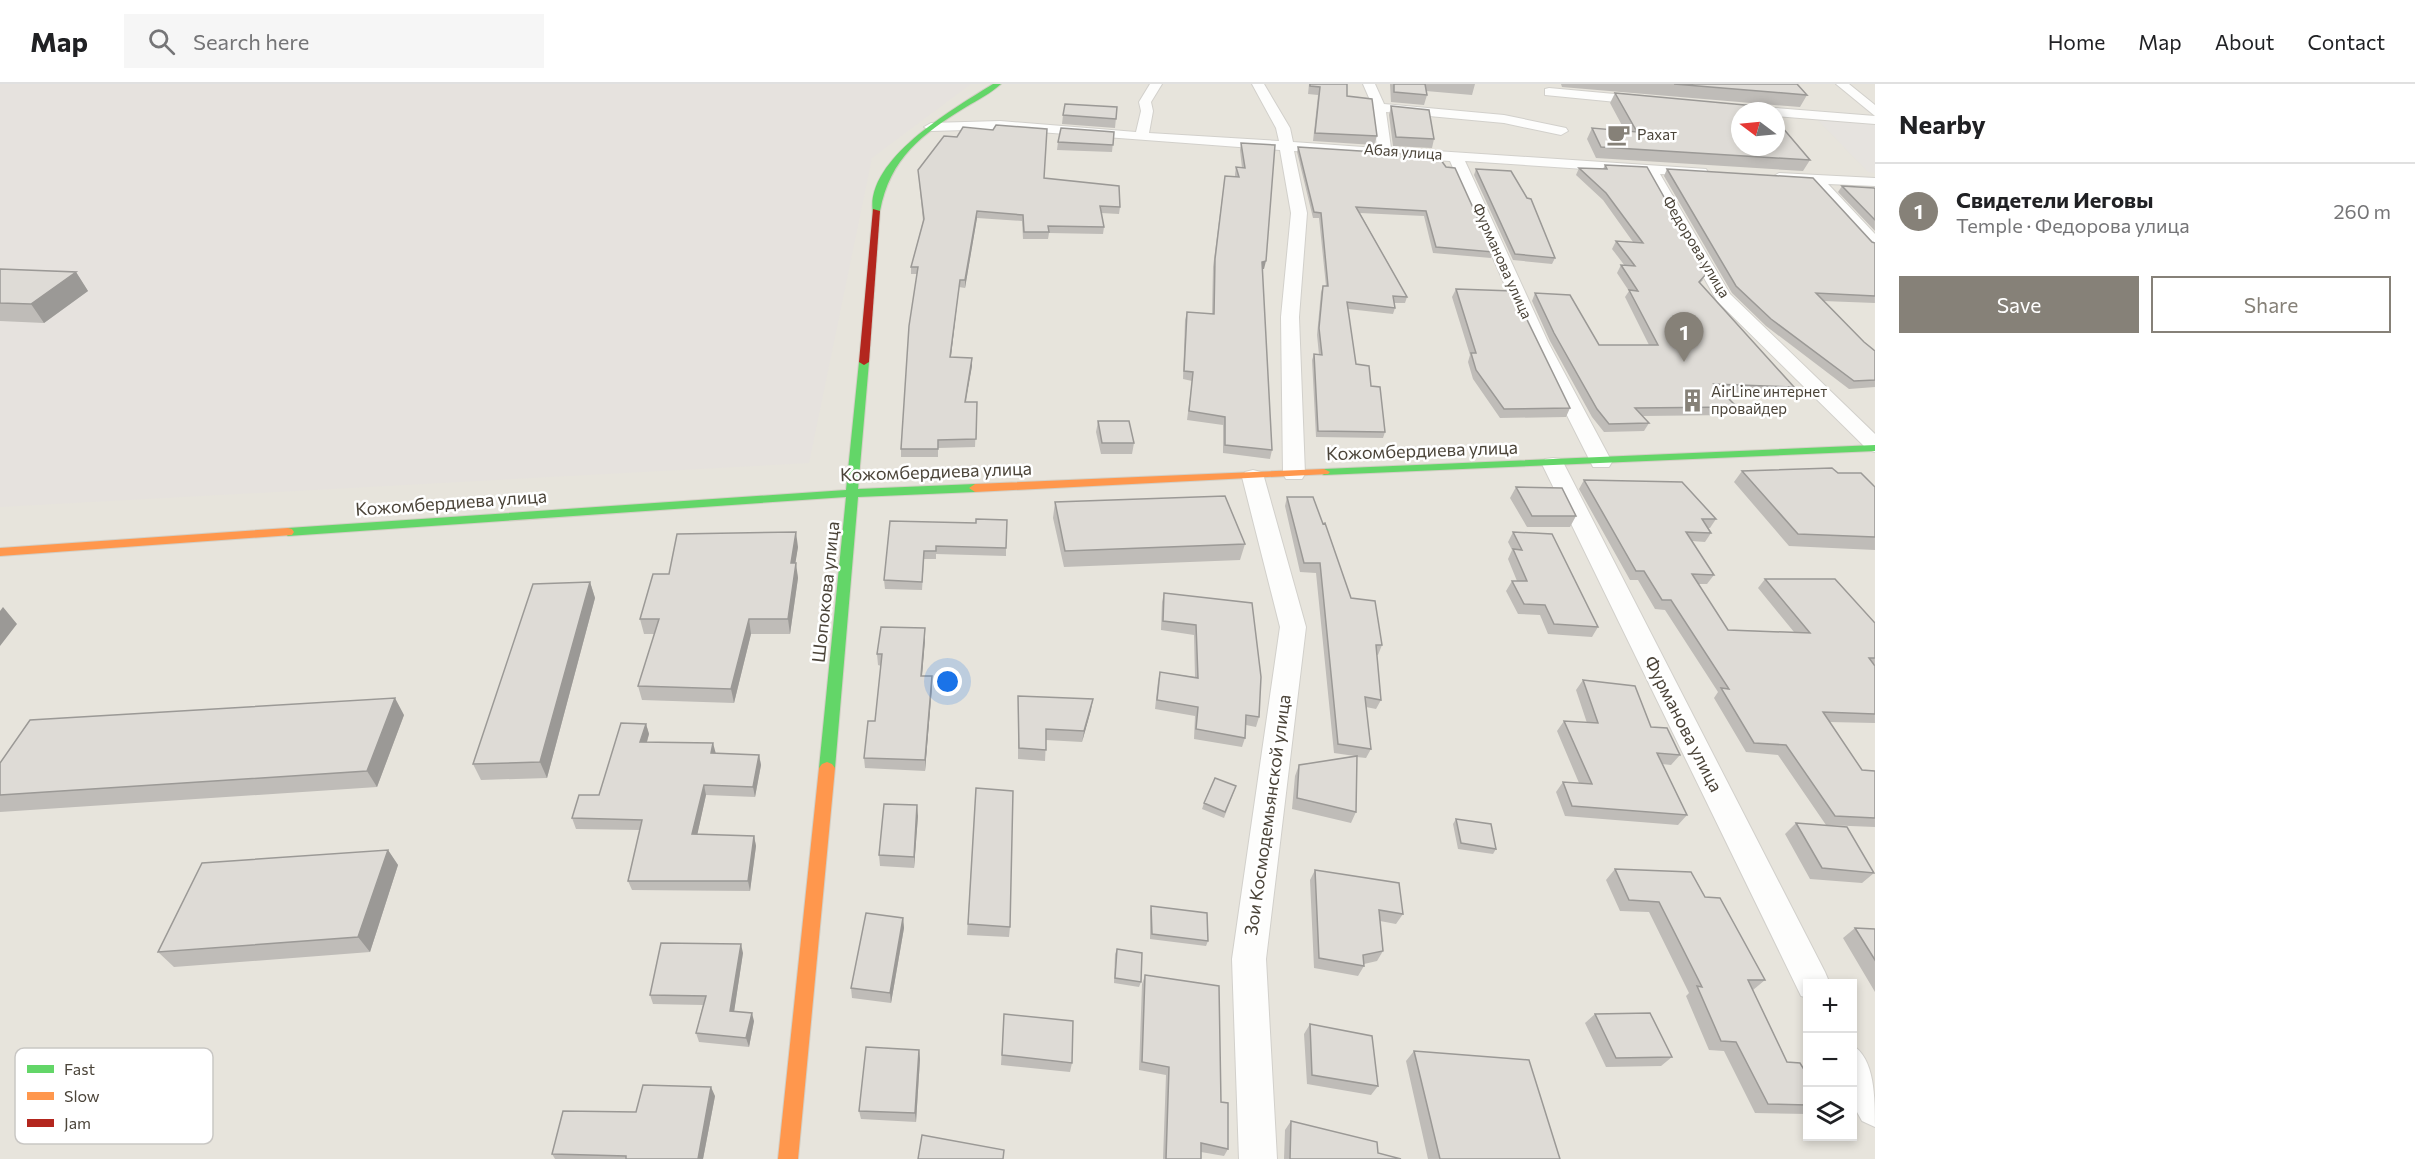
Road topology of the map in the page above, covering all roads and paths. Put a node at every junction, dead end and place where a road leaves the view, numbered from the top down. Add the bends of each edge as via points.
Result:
1 (998, 84) edge
2 (1156, 84) edge
3 (1258, 84) edge
4 (1369, 84) edge
5 (1536, 84) edge
6 (1842, 84) edge
7 (1552, 102) junction
8 (1664, 102) edge
9 (1379, 107) junction
10 (1875, 112) edge
11 (1785, 113) edge
12 (1875, 120) edge
13 (931, 127) junction
14 (1142, 137) junction
15 (1286, 144) junction
16 (1562, 147) junction
17 (1384, 150) junction
18 (1455, 155) junction
19 (1650, 169) junction
20 (1721, 173) edge
21 (1768, 176) edge
22 (1815, 179) junction
23 (1875, 182) edge
24 (1875, 244) edge
25 (1875, 447) edge
26 (1601, 462) junction
27 (1553, 464) junction
28 (1294, 474) junction
29 (1253, 477) junction
30 (854, 493) junction
31 (0, 552) edge
32 (1810, 979) edge
33 (1857, 1073) edge
34 (1875, 1108) edge
35 (788, 1159) edge
36 (1258, 1159) edge

1 - 13 street, Шопокова улица
2 - 14 street via 1145,102
3 - 15 street via 1283,128
4 - 9 street
5 - 7 street
6 - 10 street
7 - 8 street
7 - 16 street
9 - 16 street via 1504,119
9 - 17 street
11 - 12 street
13 - 14 street, Абая улица via 1000,125
13 - 30 street, Шопокова улица via 896,159 877,193
14 - 15 street, Абая улица
15 - 17 street, Абая улица
15 - 28 street via 1299,213 1290,316
16 - 18 street, Абая улица
16 - 19 street, Абая улица
17 - 18 street, Абая улица
18 - 26 street, Фурманова улица via 1539,342
19 - 20 street, Абая улица
19 - 25 street, Федорова улица via 1723,297
21 - 22 street
22 - 23 street
22 - 24 street
25 - 26 street, Кожомбердиева улица
26 - 27 street, Кожомбердиева улица
27 - 28 street, Кожомбердиева улица
27 - 32 street, Фурманова улица
28 - 29 street, Кожомбердиева улица
29 - 30 street, Кожомбердиева улица
29 - 36 street, Зои Космодемьянской улица via 1293,627 1249,959
30 - 31 street, Кожомбердиева улица
30 - 35 street, Шопокова улица
33 - 34 street

